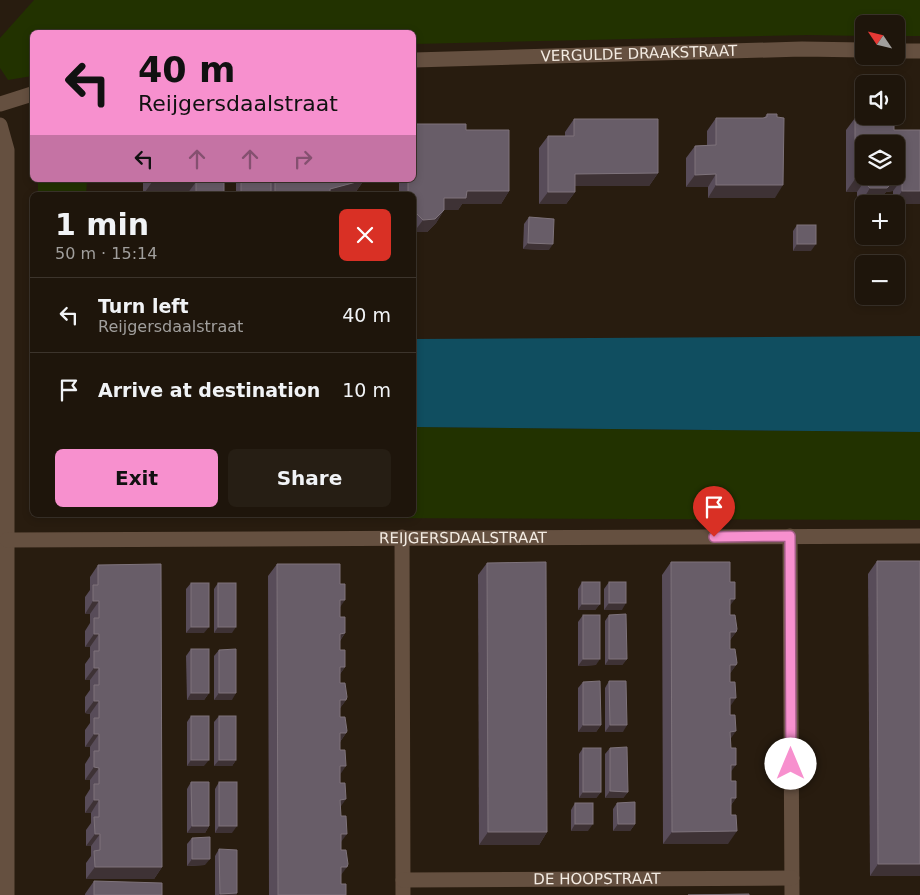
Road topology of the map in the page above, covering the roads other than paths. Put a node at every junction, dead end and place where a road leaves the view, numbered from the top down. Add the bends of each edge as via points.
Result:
1 (855, 50) edge
2 (905, 50) edge
3 (920, 51) edge
4 (416, 60) edge
5 (30, 95) edge
6 (0, 104) edge
7 (0, 125) edge
8 (790, 536) junction
9 (920, 536) edge
10 (402, 537) junction
11 (7, 540) junction
12 (792, 878) junction
13 (403, 888) edge
14 (7, 895) edge
15 (792, 895) edge

1 - 4 street, VERGULDE DRAAKSTRAAT
2 - 3 street
5 - 6 street
7 - 11 street via 7,150
8 - 9 street, REIJGERSDAALSTRAAT
8 - 10 street, REIJGERSDAALSTRAAT
8 - 12 street
10 - 11 street, REIJGERSDAALSTRAAT
10 - 13 street, DE HOOPSTRAAT
11 - 14 street
12 - 13 street, DE HOOPSTRAAT
12 - 15 street

